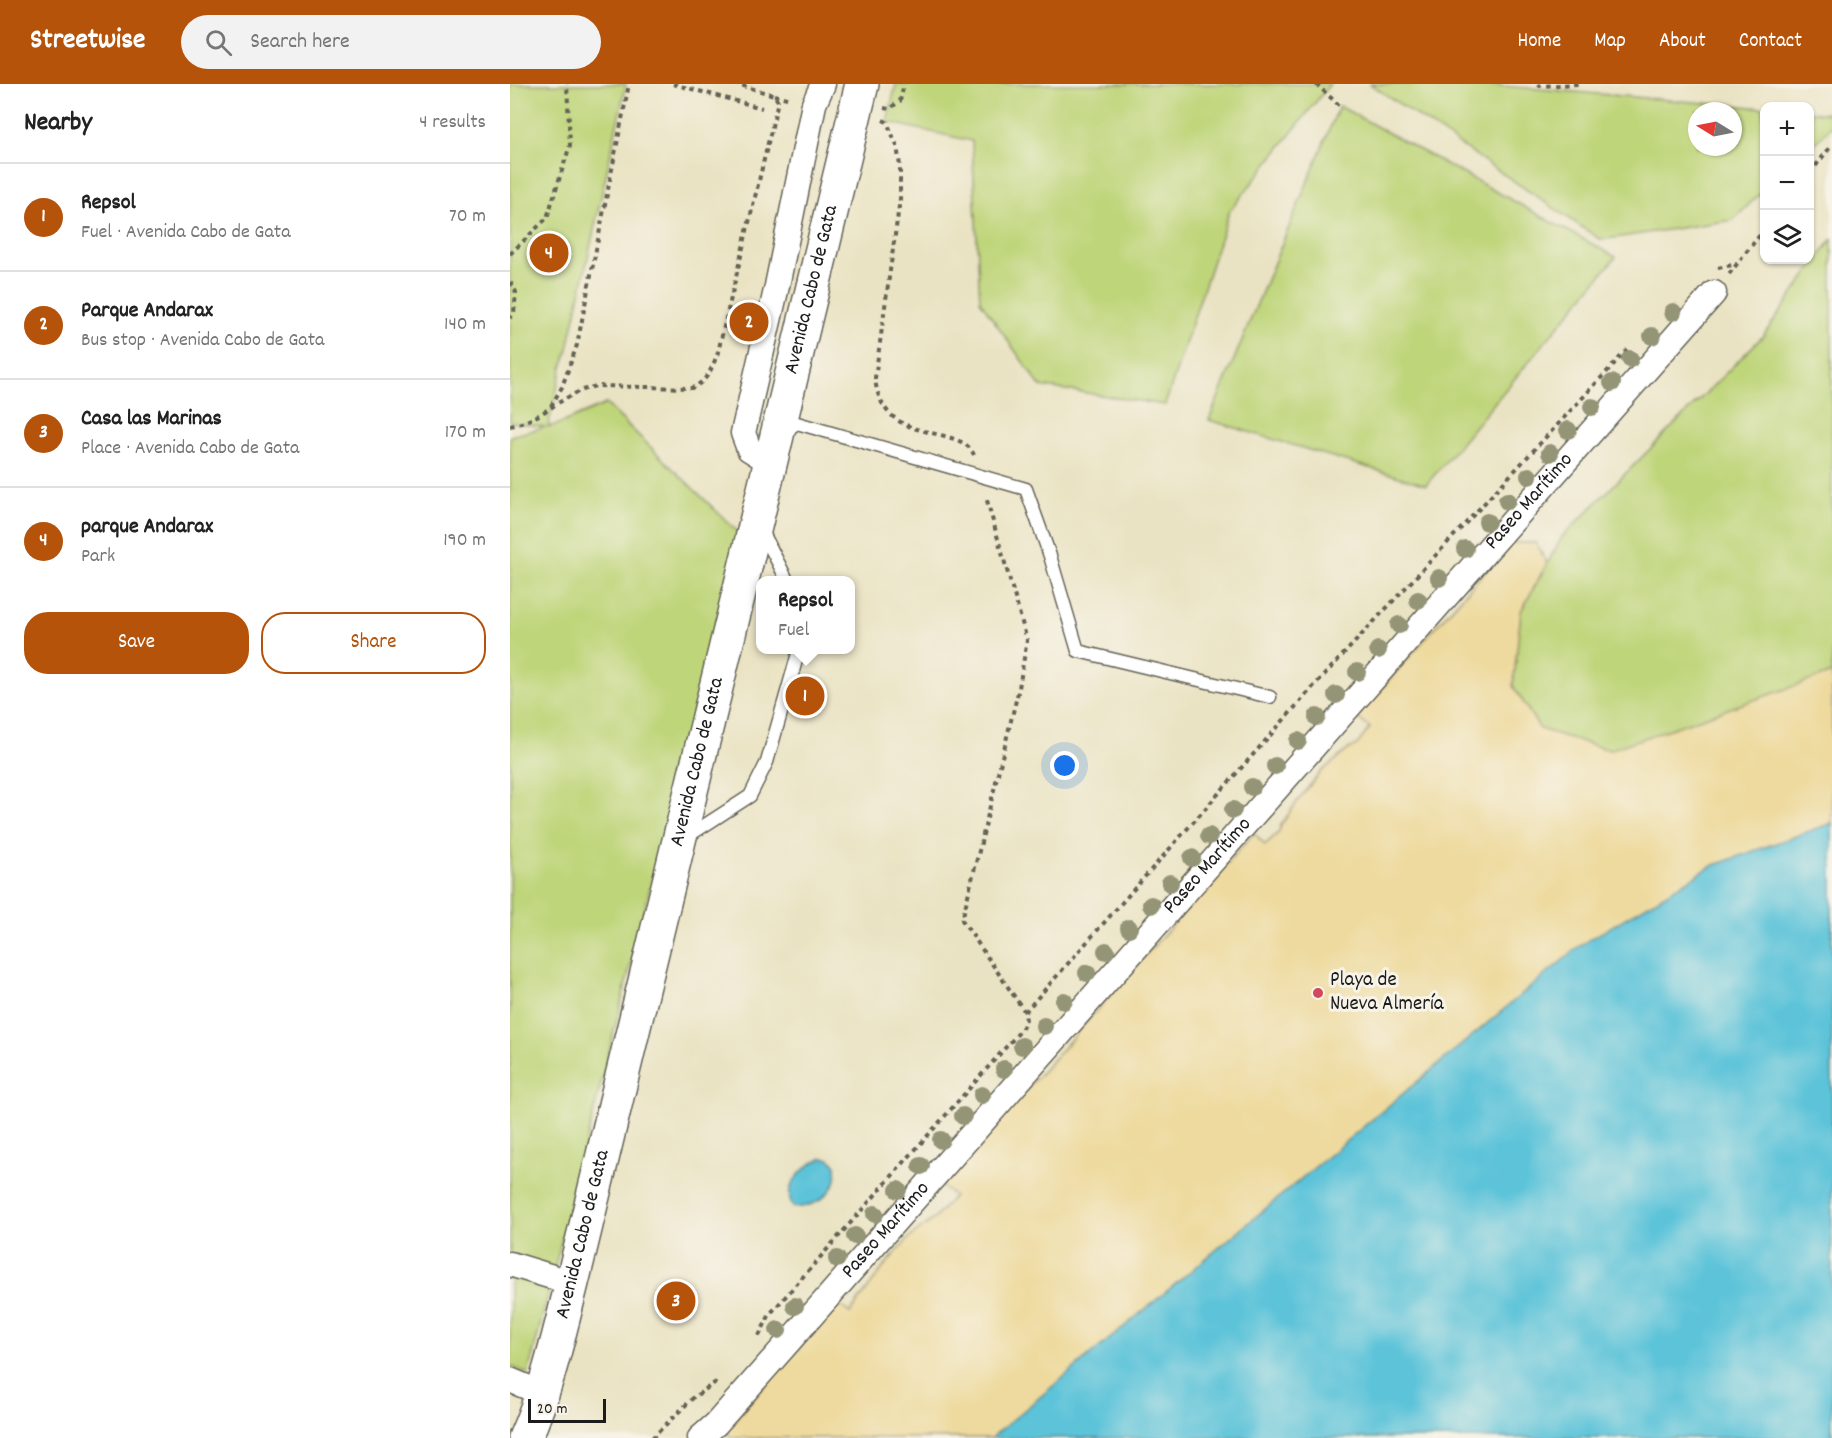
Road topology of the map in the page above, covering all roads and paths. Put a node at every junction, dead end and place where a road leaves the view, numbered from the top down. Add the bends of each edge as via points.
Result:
1 (567, 84) edge
2 (629, 84) edge
3 (673, 84) edge
4 (737, 84) edge
5 (823, 84) edge
6 (862, 84) edge
7 (1316, 84) edge
8 (1538, 84) edge
9 (1580, 84) edge
10 (1340, 106) dead end
11 (762, 108) dead end
12 (880, 119) dead end
13 (1832, 145) edge
14 (1814, 167) edge
15 (1760, 235) edge
16 (510, 254) edge
17 (1737, 264) junction
18 (510, 282) edge
19 (1711, 282) junction
20 (510, 318) edge
21 (1632, 345) dead end
22 (549, 410) junction
23 (510, 426) edge
24 (773, 449) junction
25 (976, 461) dead end
26 (984, 494) dead end
27 (756, 519) junction
28 (785, 576) edge
29 (798, 654) edge
30 (1270, 697) dead end
31 (679, 842) junction
32 (1024, 1012) junction
33 (510, 1264) edge
34 (572, 1283) junction
35 (757, 1341) dead end
36 (724, 1378) dead end
37 (510, 1380) edge
38 (542, 1393) junction
39 (525, 1438) edge
40 (652, 1438) edge
41 (700, 1438) edge

1 - 16 path via 570,145 547,218
2 - 22 path via 577,345
3 - 11 path
4 - 22 path via 774,95 778,101 720,345 706,377 691,388 585,388
5 - 24 street via 814,104 743,433 749,449
6 - 24 main road, Avenida Cabo de Gata
7 - 10 path
8 - 9 path
12 - 25 path via 887,122 897,146 900,199 877,391 894,418 910,428 958,441 969,447
13 - 14 path
15 - 17 path
17 - 19 path
17 - 19 path
18 - 20 path via 516,292
19 - 41 street, Paseo Marítimo
21 - 32 path via 1313,687
22 - 23 path
24 - 27 main road, Avenida Cabo de Gata
24 - 30 lane via 797,423 1026,489 1078,651
26 - 32 path via 1027,640 1019,688 962,920
27 - 28 lane
27 - 31 main road, Avenida Cabo de Gata
29 - 31 lane via 767,762 750,796
31 - 34 main road, Avenida Cabo de Gata
32 - 35 path via 1026,1021 1021,1030 770,1314
33 - 34 street
34 - 38 main road, Avenida Cabo de Gata
36 - 40 path via 694,1397
37 - 38 street
38 - 39 main road, Avenida Cabo de Gata

